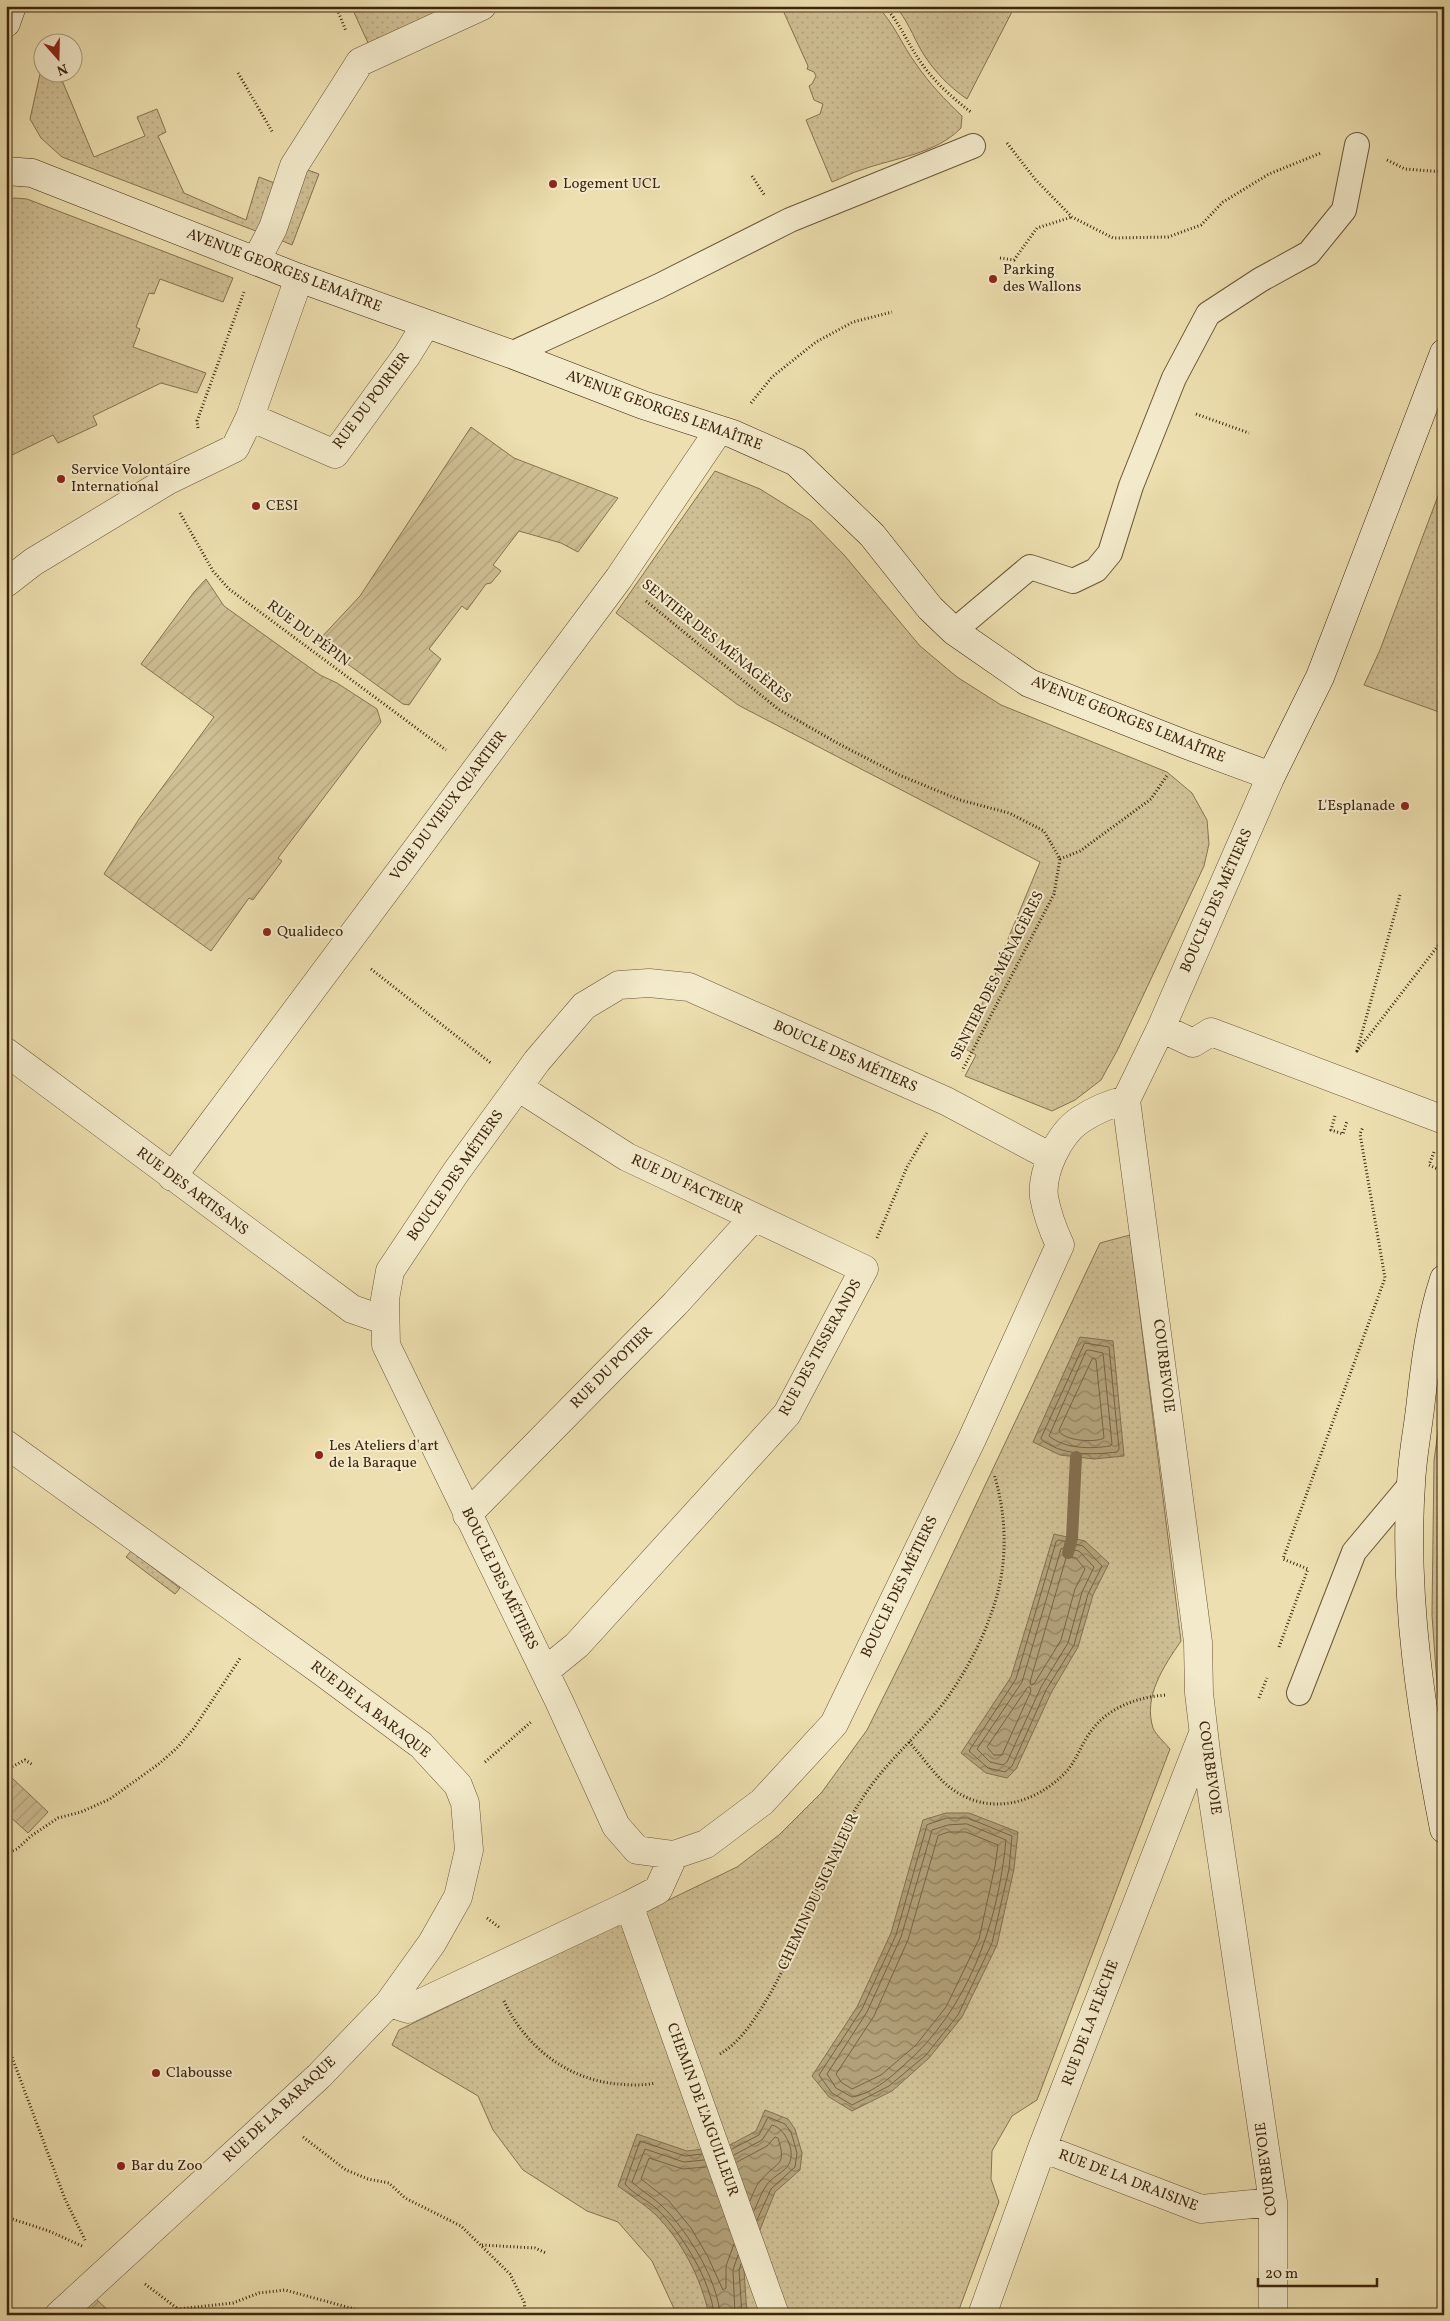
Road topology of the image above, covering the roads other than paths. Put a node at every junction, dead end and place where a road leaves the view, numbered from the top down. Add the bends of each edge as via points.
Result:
1 (12, 6) edge
2 (482, 6) edge
3 (6, 23) edge
4 (1357, 145) dead end
5 (973, 146) dead end
6 (6, 170) edge
7 (256, 261) junction
8 (299, 278) junction
9 (426, 324) junction
10 (1444, 353) edge
11 (511, 354) junction
12 (250, 417) junction
13 (726, 432) junction
14 (6, 583) edge
15 (954, 631) junction
16 (1271, 776) junction
17 (1161, 1028) junction
18 (6, 1052) edge
19 (518, 1087) junction
20 (1126, 1100) junction
21 (1444, 1120) edge
22 (1051, 1157) junction
23 (172, 1177) junction
24 (754, 1217) junction
25 (864, 1269) joint
26 (1444, 1279) edge
27 (384, 1320) junction
28 (6, 1444) edge
29 (1411, 1484) junction
30 (467, 1515) junction
31 (545, 1671) junction
32 (1299, 1693) dead end
33 (1204, 1732) junction
34 (1430, 1761) junction
35 (1444, 1786) edge
36 (1444, 1829) edge
37 (674, 1855) junction
38 (630, 1905) junction
39 (389, 2003) junction
40 (1042, 2148) junction
41 (1273, 2202) junction
42 (771, 2304) edge
43 (59, 2315) edge
44 (982, 2315) edge
45 (1273, 2315) edge

1 - 3 street
2 - 7 street via 360,62 294,166 273,228
4 - 15 lane via 1344,210 1309,253 1208,314 1174,378 1131,486 1110,553 1096,570 1073,580 1030,567
5 - 11 lane via 790,220 659,286
6 - 7 street, AVENUE GEORGES LEMAÎTRE via 32,174
7 - 8 street, AVENUE GEORGES LEMAÎTRE
8 - 9 street, AVENUE GEORGES LEMAÎTRE
8 - 12 street
9 - 11 street, AVENUE GEORGES LEMAÎTRE
9 - 12 street, RUE DU POIRIER via 335,454
10 - 16 street via 1320,677
11 - 13 street, AVENUE GEORGES LEMAÎTRE via 642,405
12 - 14 street via 235,448 167,481 33,562
13 - 15 street, AVENUE GEORGES LEMAÎTRE via 796,462 872,535 930,608
13 - 23 street, VOIE DU VIEUX QUARTIER
15 - 16 street, AVENUE GEORGES LEMAÎTRE via 1029,683
16 - 17 street, BOUCLE DES MÉTIERS
17 - 20 street, BOUCLE DES MÉTIERS
17 - 21 street via 1193,1043 1211,1032
18 - 23 street, RUE DES ARTISANS
19 - 22 street, BOUCLE DES MÉTIERS via 584,1006 619,985 649,983 689,987 946,1102
19 - 24 street, RUE DU FACTEUR via 627,1157
19 - 27 street, BOUCLE DES MÉTIERS via 390,1271
20 - 22 street, BOUCLE DES MÉTIERS via 1107,1105 1078,1121
20 - 33 street, COURBEVOIE via 1198,1642
22 - 37 street, BOUCLE DES MÉTIERS via 1044,1196 1060,1245 972,1440 834,1724 762,1802 706,1844
23 - 27 street, RUE DES ARTISANS via 352,1309
24 - 25 street, RUE DU FACTEUR
24 - 30 street, RUE DU POTIER via 675,1304
25 - 31 street, RUE DES TISSERANDS via 787,1414 577,1645
26 - 29 street via 1427,1347
27 - 30 street, BOUCLE DES MÉTIERS via 386,1345
28 - 39 street, RUE DE LA BARAQUE via 420,1745 458,1785 465,1803 469,1850 458,1897 432,1943
29 - 32 lane via 1354,1552
29 - 34 street via 1409,1577
30 - 31 street, BOUCLE DES MÉTIERS
31 - 37 street, BOUCLE DES MÉTIERS via 616,1826 637,1850
33 - 40 street, RUE DE LA FLÈCHE
33 - 41 street, COURBEVOIE
34 - 35 street
34 - 36 street
37 - 38 street via 658,1890
38 - 39 street via 408,2009
38 - 42 street, CHEMIN DE L'AIGUILLEUR
39 - 43 street, RUE DE LA BARAQUE via 319,2076
40 - 41 street, RUE DE LA DRAISINE via 1201,2209
40 - 44 street, RUE DE LA FLÈCHE
41 - 45 street, COURBEVOIE

